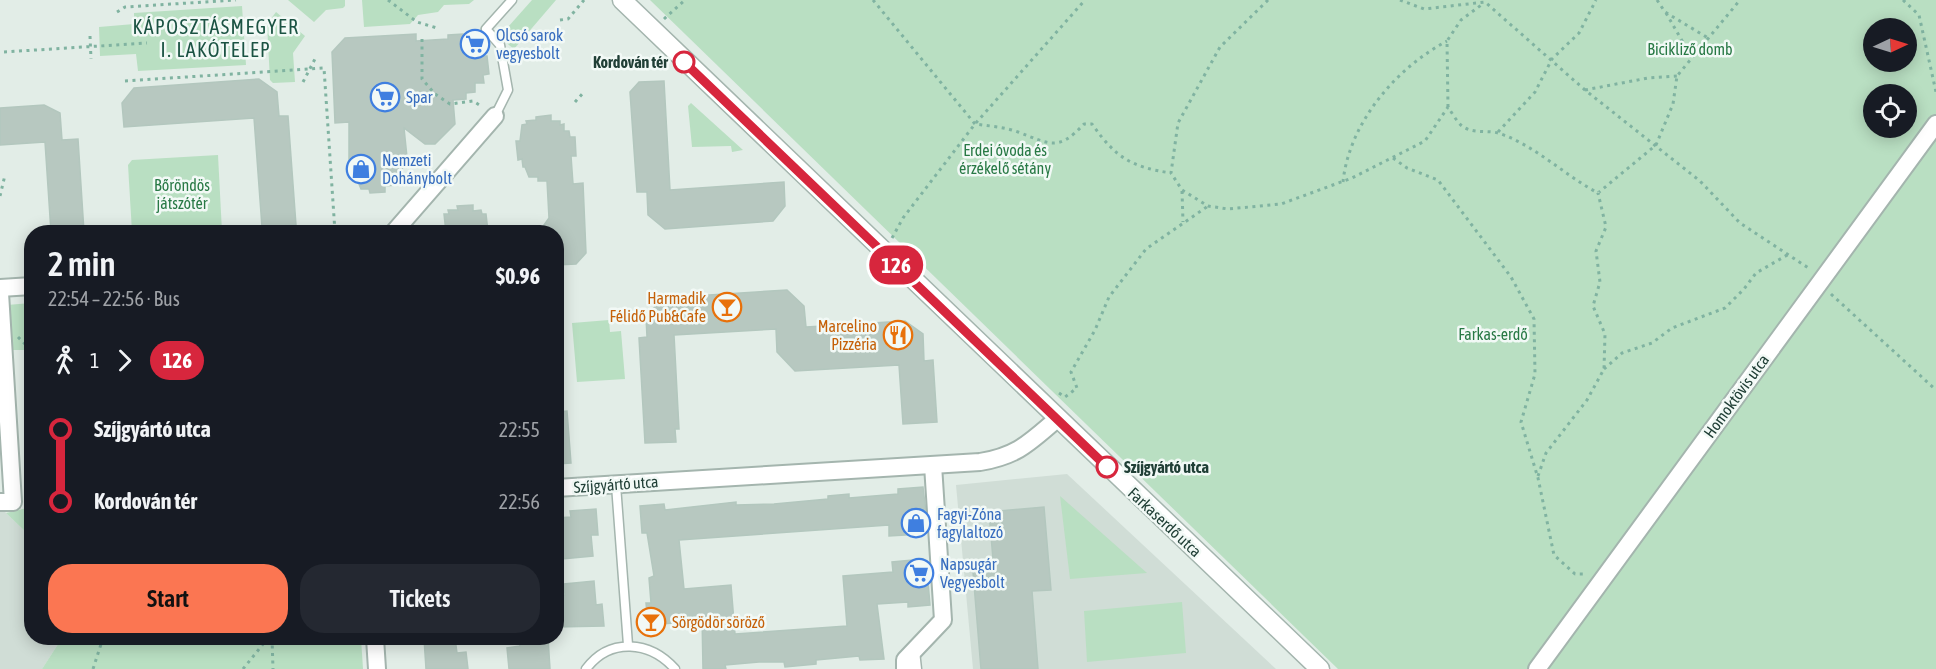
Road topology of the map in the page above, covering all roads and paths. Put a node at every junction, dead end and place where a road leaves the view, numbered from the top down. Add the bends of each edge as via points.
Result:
1 (236, 0) edge
2 (388, 0) edge
3 (512, 0) edge
4 (584, 0) edge
5 (622, 0) edge
6 (685, 0) edge
7 (873, 0) edge
8 (1086, 0) edge
9 (1268, 0) edge
10 (1400, 0) edge
11 (1596, 0) edge
12 (1657, 0) edge
13 (1740, 0) edge
14 (1903, 0) edge
15 (1482, 1) edge
16 (117, 12) dead end
17 (1665, 12) junction
18 (560, 20) dead end
19 (436, 28) dead end
20 (652, 30) junction
21 (90, 36) dead end
22 (1708, 38) junction
23 (422, 39) dead end
24 (1447, 41) junction
25 (147, 43) dead end
26 (90, 47) junction
27 (4, 52) dead end
28 (316, 57) dead end
29 (1692, 58) junction
30 (91, 59) dead end
31 (1552, 59) junction
32 (264, 65) dead end
33 (310, 69) junction
34 (264, 70) junction
35 (1677, 76) junction
36 (125, 81) dead end
37 (303, 82) dead end
38 (1585, 90) junction
39 (1936, 92) edge
40 (583, 93) dead end
41 (575, 102) dead end
42 (1448, 107) junction
43 (495, 116) junction
44 (1936, 123) edge
45 (975, 124) junction
46 (1497, 133) junction
47 (1656, 145) junction
48 (1393, 158) junction
49 (1171, 173) junction
50 (5, 175) dead end
51 (1342, 182) junction
52 (1182, 190) junction
53 (1598, 193) junction
54 (0, 196) edge
55 (1208, 206) junction
56 (1183, 222) junction
57 (334, 225) edge
58 (400, 225) edge
59 (884, 253) junction
60 (1789, 254) junction
61 (1822, 278) junction
62 (24, 287) edge
63 (0, 291) edge
64 (1604, 369) junction
65 (1055, 390) dead end
66 (1936, 390) edge
67 (1057, 419) junction
68 (933, 465) junction
69 (1538, 478) junction
70 (616, 485) junction
71 (564, 488) edge
72 (0, 502) edge
73 (1592, 574) dead end
74 (101, 645) edge
75 (264, 645) edge
76 (271, 645) edge
77 (375, 645) edge
78 (628, 645) junction
79 (915, 649) junction
80 (93, 669) edge
81 (243, 669) edge
82 (273, 669) edge
83 (377, 669) edge
84 (586, 669) edge
85 (675, 669) edge
86 (905, 669) edge
87 (916, 669) edge
88 (1320, 669) edge
89 (1537, 669) edge

1 - 16 path via 125,7
2 - 19 path via 417,22
3 - 43 lane via 486,29 500,45 508,90
4 - 18 path via 568,19
5 - 20 street, Farkaserdő utca
6 - 20 path
7 - 45 path
8 - 45 path
9 - 49 path via 1220,47 1178,123
10 - 15 path via 1424,9
11 - 31 path via 1579,33
12 - 17 path
13 - 22 path
14 - 39 path via 1919,15
15 - 24 path via 1461,20
15 - 31 path
17 - 22 path
17 - 29 path
20 - 59 street, Farkaserdő utca
21 - 26 path
22 - 29 path
23 - 43 path via 422,79 435,94 450,104 474,101
24 - 42 path
24 - 51 path via 1420,55 1370,108 1345,161
25 - 26 path
26 - 27 path
26 - 30 path
28 - 33 path
29 - 35 path
31 - 38 path
31 - 46 path via 1535,92
32 - 34 path
33 - 34 path
33 - 37 path
33 - 57 path via 324,68
34 - 36 path
35 - 38 path
35 - 47 path via 1673,104
38 - 47 path
40 - 41 path
42 - 46 path via 1462,126
42 - 48 path via 1425,141
43 - 58 street
44 - 61 street, Homoktövis utca
45 - 49 path via 1015,131 1046,144 1070,138 1084,123 1092,124 1110,149 1143,168
45 - 59 path via 903,218
46 - 53 path via 1540,154
47 - 53 path
47 - 60 path via 1700,181 1740,223
48 - 51 path
48 - 69 path via 1438,180 1510,277 1534,319 1535,374 1521,422
49 - 52 path
50 - 54 path
51 - 55 path via 1281,204 1228,209
52 - 55 path
52 - 56 path
53 - 64 path via 1606,227 1596,251 1600,282 1593,306 1605,334
55 - 56 path
56 - 65 path via 1146,249 1109,297 1071,372 1077,388 1065,397
59 - 67 street, Farkaserdő utca
60 - 61 path
60 - 64 path via 1756,273 1725,308 1671,328 1652,343 1622,353
61 - 66 path via 1830,293
61 - 89 street, Homoktövis utca
62 - 63 street
63 - 72 street via 13,501
64 - 69 path via 1587,400 1546,453
67 - 68 street, Szíjgyártó utca via 1003,459
67 - 88 street, Farkaserdő utca
68 - 70 street, Szíjgyártó utca
68 - 79 street via 943,620
69 - 73 path via 1554,555 1575,574
70 - 71 street, Szíjgyártó utca
70 - 78 lane
74 - 80 path
75 - 81 path
76 - 82 path
77 - 83 street
78 - 84 lane via 603,652
78 - 85 lane via 655,651
79 - 86 street via 905,660
79 - 87 lane

